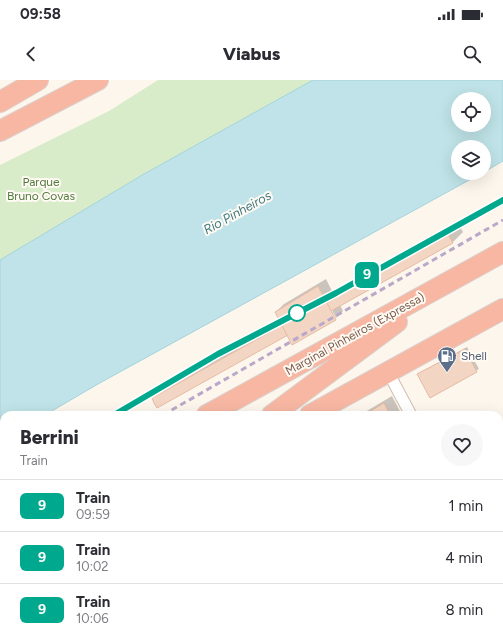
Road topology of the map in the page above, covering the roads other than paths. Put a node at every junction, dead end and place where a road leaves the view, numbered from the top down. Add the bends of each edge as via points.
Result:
1 (38, 80) edge
2 (98, 80) edge
3 (0, 102) edge
4 (0, 131) edge
5 (503, 252) edge
6 (451, 281) junction
7 (502, 311) edge
8 (388, 372) junction
9 (214, 411) edge
10 (277, 411) edge
11 (317, 411) edge
12 (410, 411) edge

1 - 3 highway
2 - 4 highway
5 - 6 highway, Marginal Pinheiros (Expressa)
6 - 9 highway, Marginal Pinheiros (Expressa)
6 - 10 highway
7 - 8 highway
8 - 11 highway
8 - 12 street

